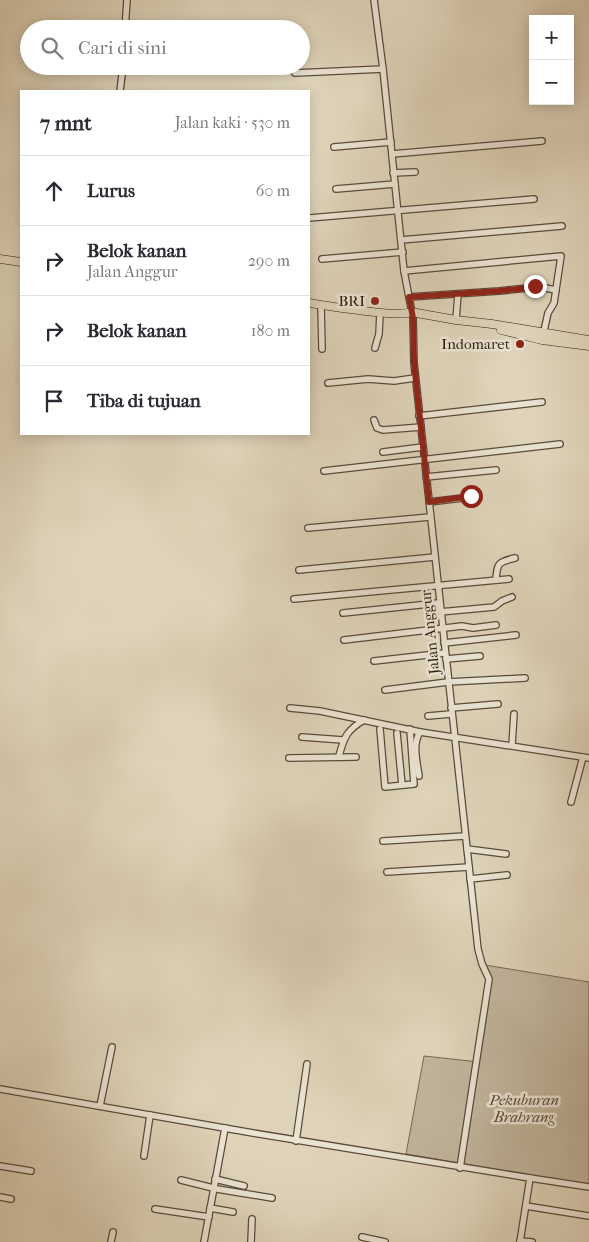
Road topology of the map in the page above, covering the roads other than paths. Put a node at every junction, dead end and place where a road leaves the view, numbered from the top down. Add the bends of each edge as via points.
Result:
1 (127, 0) edge
2 (374, 0) edge
3 (126, 20) edge
4 (383, 68) junction
5 (310, 72) edge
6 (121, 75) edge
7 (120, 90) edge
8 (542, 141) dead end
9 (391, 142) junction
10 (334, 146) dead end
11 (392, 154) junction
12 (415, 172) dead end
13 (394, 173) junction
14 (395, 184) junction
15 (336, 189) dead end
16 (534, 199) dead end
17 (398, 210) junction
18 (310, 218) edge
19 (562, 226) dead end
20 (401, 240) junction
21 (402, 252) junction
22 (0, 259) edge
23 (322, 259) dead end
24 (20, 262) edge
25 (404, 271) junction
26 (556, 290) junction
27 (458, 294) junction
28 (409, 297) junction
29 (310, 303) edge
30 (321, 305) junction
31 (380, 312) junction
32 (410, 315) junction
33 (456, 320) junction
34 (492, 326) junction
35 (543, 336) junction
36 (589, 340) edge
37 (589, 346) edge
38 (375, 348) dead end
39 (322, 349) dead end
40 (416, 378) junction
41 (328, 383) dead end
42 (542, 402) dead end
43 (420, 416) junction
44 (374, 420) dead end
45 (421, 427) junction
46 (560, 444) dead end
47 (423, 447) junction
48 (383, 452) dead end
49 (424, 460) junction
50 (496, 470) dead end
51 (324, 471) dead end
52 (426, 477) junction
53 (471, 496) dead end
54 (429, 502) junction
55 (430, 516) junction
56 (308, 528) dead end
57 (435, 557) junction
58 (514, 558) dead end
59 (299, 570) dead end
60 (509, 579) dead end
61 (496, 580) junction
62 (438, 587) junction
63 (512, 598) dead end
64 (294, 599) dead end
65 (440, 603) junction
66 (440, 612) junction
67 (344, 613) dead end
68 (496, 625) dead end
69 (442, 629) junction
70 (516, 635) dead end
71 (344, 640) dead end
72 (444, 643) junction
73 (445, 656) junction
74 (480, 656) dead end
75 (374, 661) dead end
76 (525, 678) dead end
77 (448, 682) junction
78 (385, 690) dead end
79 (498, 704) dead end
80 (290, 708) dead end
81 (451, 711) junction
82 (514, 714) dead end
83 (428, 716) dead end
84 (364, 720) junction
85 (380, 729) dead end
86 (410, 729) junction
87 (420, 732) junction
88 (397, 733) dead end
89 (302, 736) dead end
90 (454, 736) junction
91 (343, 740) junction
92 (512, 745) junction
93 (339, 756) junction
94 (356, 757) dead end
95 (289, 758) dead end
96 (586, 758) edge
97 (419, 776) dead end
98 (402, 785) junction
99 (571, 802) dead end
100 (465, 836) junction
101 (383, 841) dead end
102 (467, 850) junction
103 (506, 854) dead end
104 (469, 866) junction
105 (387, 872) dead end
106 (507, 875) dead end
107 (470, 879) junction
108 (112, 1047) dead end
109 (307, 1064) dead end
110 (0, 1089) edge
111 (100, 1106) junction
112 (150, 1114) junction
113 (225, 1128) junction
114 (296, 1141) junction
115 (144, 1156) dead end
116 (0, 1166) edge
117 (460, 1168) junction
118 (31, 1171) dead end
119 (530, 1178) junction
120 (215, 1179) junction
121 (181, 1180) dead end
122 (244, 1186) dead end
123 (589, 1187) edge
124 (213, 1188) junction
125 (0, 1197) edge
126 (272, 1198) dead end
127 (11, 1199) dead end
128 (526, 1206) junction
129 (155, 1208) dead end
130 (210, 1208) junction
131 (233, 1212) dead end
132 (589, 1216) edge
133 (209, 1217) junction
134 (252, 1219) dead end
135 (113, 1232) dead end
136 (362, 1237) dead end
137 (368, 1240) edge
138 (520, 1241) edge
139 (111, 1242) edge
140 (204, 1242) edge
141 (251, 1242) edge
142 (385, 1242) edge
143 (532, 1242) edge

1 - 3 street
2 - 4 street, Jalan Anggur
4 - 5 street
4 - 9 street, Jalan Anggur
6 - 7 street
8 - 11 street
9 - 10 street
9 - 11 street, Jalan Anggur
11 - 13 street, Jalan Anggur
12 - 13 street
13 - 14 street, Jalan Anggur
14 - 15 street
14 - 17 street, Jalan Anggur
16 - 17 street
17 - 18 street
17 - 20 street, Jalan Anggur
19 - 20 street
20 - 21 street, Jalan Anggur
21 - 23 street
21 - 25 street, Jalan Anggur
22 - 24 main road
25 - 26 street via 561,256
25 - 28 street, Jalan Anggur
26 - 27 street via 535,286
26 - 35 street
27 - 28 street
27 - 33 street
28 - 32 street, Jalan Anggur
29 - 30 main road
30 - 31 main road
30 - 39 street
31 - 32 main road
31 - 38 street
32 - 33 main road
32 - 34 main road
32 - 40 street, Jalan Anggur
33 - 34 main road
34 - 35 main road
35 - 36 main road
35 - 37 main road
40 - 41 street
40 - 43 street, Jalan Anggur
42 - 43 street
43 - 45 street, Jalan Anggur
44 - 45 street via 377,428 383,430
45 - 47 street, Jalan Anggur
46 - 49 street
47 - 48 street
47 - 49 street, Jalan Anggur
49 - 51 street
49 - 52 street, Jalan Anggur
50 - 52 street
52 - 54 street, Jalan Anggur
53 - 54 street
54 - 55 street, Jalan Anggur
55 - 56 street
55 - 57 street, Jalan Anggur
57 - 59 street
57 - 62 street, Jalan Anggur
58 - 61 street via 498,565
60 - 61 street
61 - 62 street
62 - 64 street
62 - 65 street, Jalan Anggur
63 - 66 street via 502,600 492,608
65 - 66 street, Jalan Anggur
65 - 67 street
66 - 69 street, Jalan Anggur
68 - 69 street
69 - 71 street
69 - 72 street, Jalan Anggur
70 - 72 street
72 - 73 street, Jalan Anggur
73 - 74 street
73 - 75 street
73 - 77 street, Jalan Anggur
76 - 77 street
77 - 78 street
77 - 81 street, Jalan Anggur
79 - 81 street
80 - 84 street
81 - 83 street
81 - 90 street, Jalan Anggur
82 - 92 street
84 - 86 street
84 - 91 street via 352,727
85 - 98 street via 386,787
86 - 87 street
86 - 98 street via 414,784
87 - 90 street
87 - 97 street via 415,745
88 - 98 street
89 - 91 street
90 - 92 street
90 - 100 street, Jalan Anggur
91 - 93 street
92 - 96 street
93 - 94 street
93 - 95 street
96 - 99 street
100 - 101 street
100 - 102 street, Jalan Anggur
102 - 103 street
102 - 104 street, Jalan Anggur
104 - 105 street
104 - 107 street, Jalan Anggur
106 - 107 street
107 - 117 street, Jalan Anggur via 478,949 489,979
108 - 111 street
109 - 114 street
110 - 111 street
111 - 112 street
112 - 113 street
112 - 115 street
113 - 114 street
113 - 120 street
114 - 117 street
116 - 118 street
117 - 119 street
119 - 123 street
119 - 128 street
120 - 122 street
120 - 124 street
121 - 124 street
124 - 126 street
124 - 130 street
125 - 127 street
128 - 132 street
128 - 138 street
129 - 133 street
130 - 131 street
130 - 133 street
133 - 140 street
134 - 141 street
135 - 139 street
136 - 137 street
137 - 142 street
138 - 143 street

